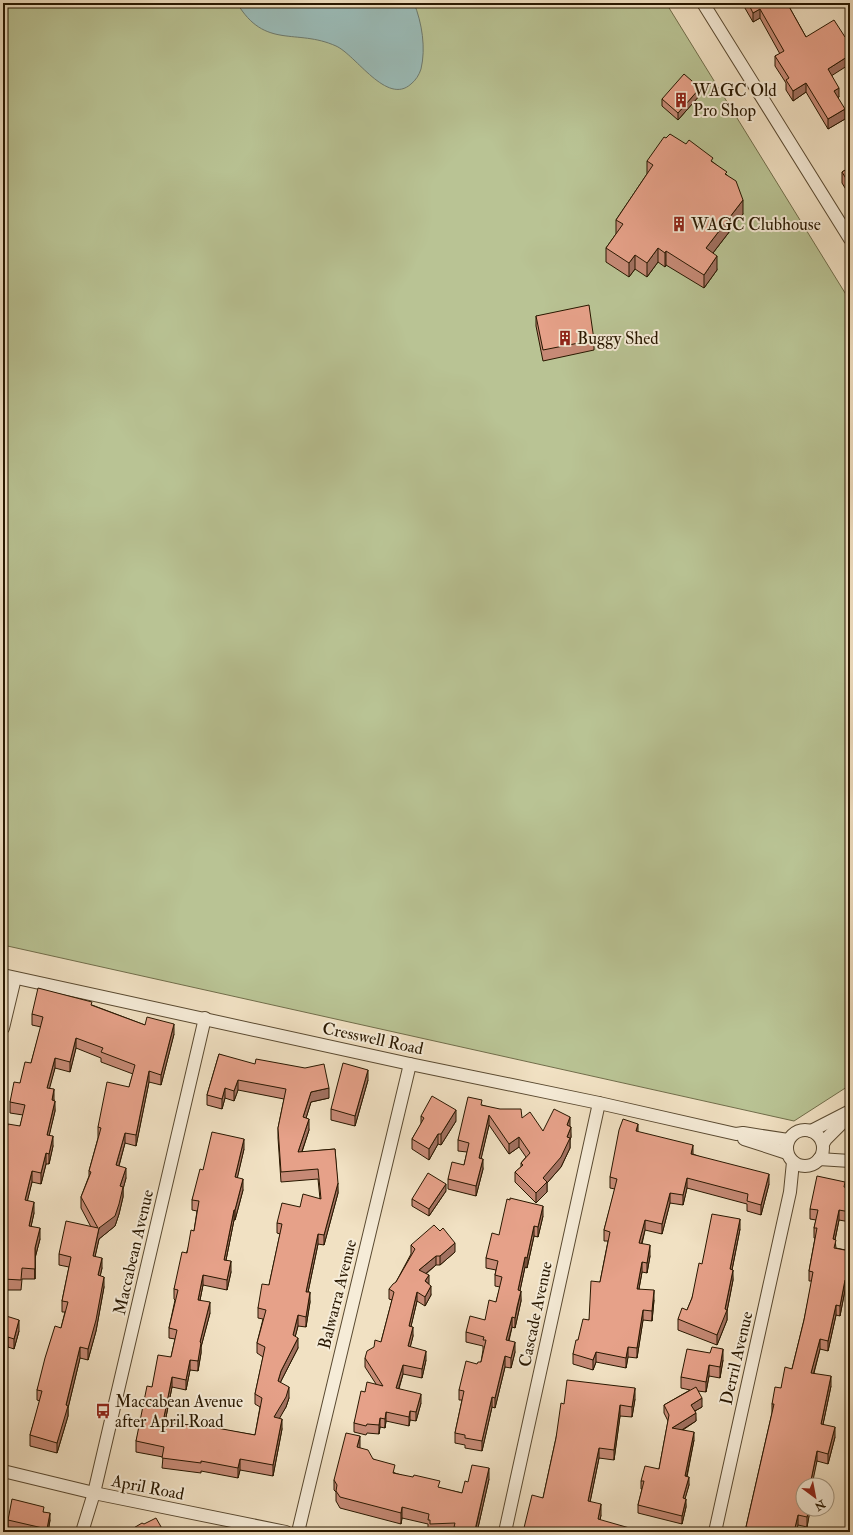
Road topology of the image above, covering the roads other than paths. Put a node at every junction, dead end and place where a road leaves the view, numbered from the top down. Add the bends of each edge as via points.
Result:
1 (703, 3) edge
2 (850, 239) edge
3 (3, 975) edge
4 (15, 978) junction
5 (205, 1018) junction
6 (3, 1028) edge
7 (410, 1064) junction
8 (599, 1103) junction
9 (850, 1111) edge
10 (850, 1115) edge
11 (811, 1130) junction
12 (736, 1134) junction
13 (788, 1140) junction
14 (823, 1144) junction
15 (790, 1158) junction
16 (819, 1159) junction
17 (850, 1161) edge
18 (805, 1166) junction
19 (790, 1192) junction
20 (3, 1471) edge
21 (94, 1493) junction
22 (82, 1532) edge
23 (286, 1532) edge
24 (298, 1532) edge
25 (505, 1532) edge
26 (715, 1532) edge

1 - 2 street
3 - 4 street, Cresswell Road
4 - 5 street, Cresswell Road
4 - 6 street
5 - 7 street, Cresswell Road
5 - 21 street, Maccabean Avenue
7 - 8 street, Cresswell Road
7 - 24 street, Balwarra Avenue
8 - 12 street, Cresswell Road
8 - 25 street, Cascade Avenue
9 - 11 street
10 - 14 street
11 - 13 street via 795,1132
11 - 14 street via 819,1136
12 - 13 street, Cresswell Road
12 - 15 street, Cresswell Road
13 - 15 street
14 - 16 street
15 - 18 street
15 - 19 street, Derril Avenue
16 - 17 street
16 - 18 street
18 - 19 street, Derril Avenue
19 - 26 street, Derril Avenue
20 - 21 street, April Road
21 - 22 street, Maccabean Avenue
21 - 23 street, April Road

